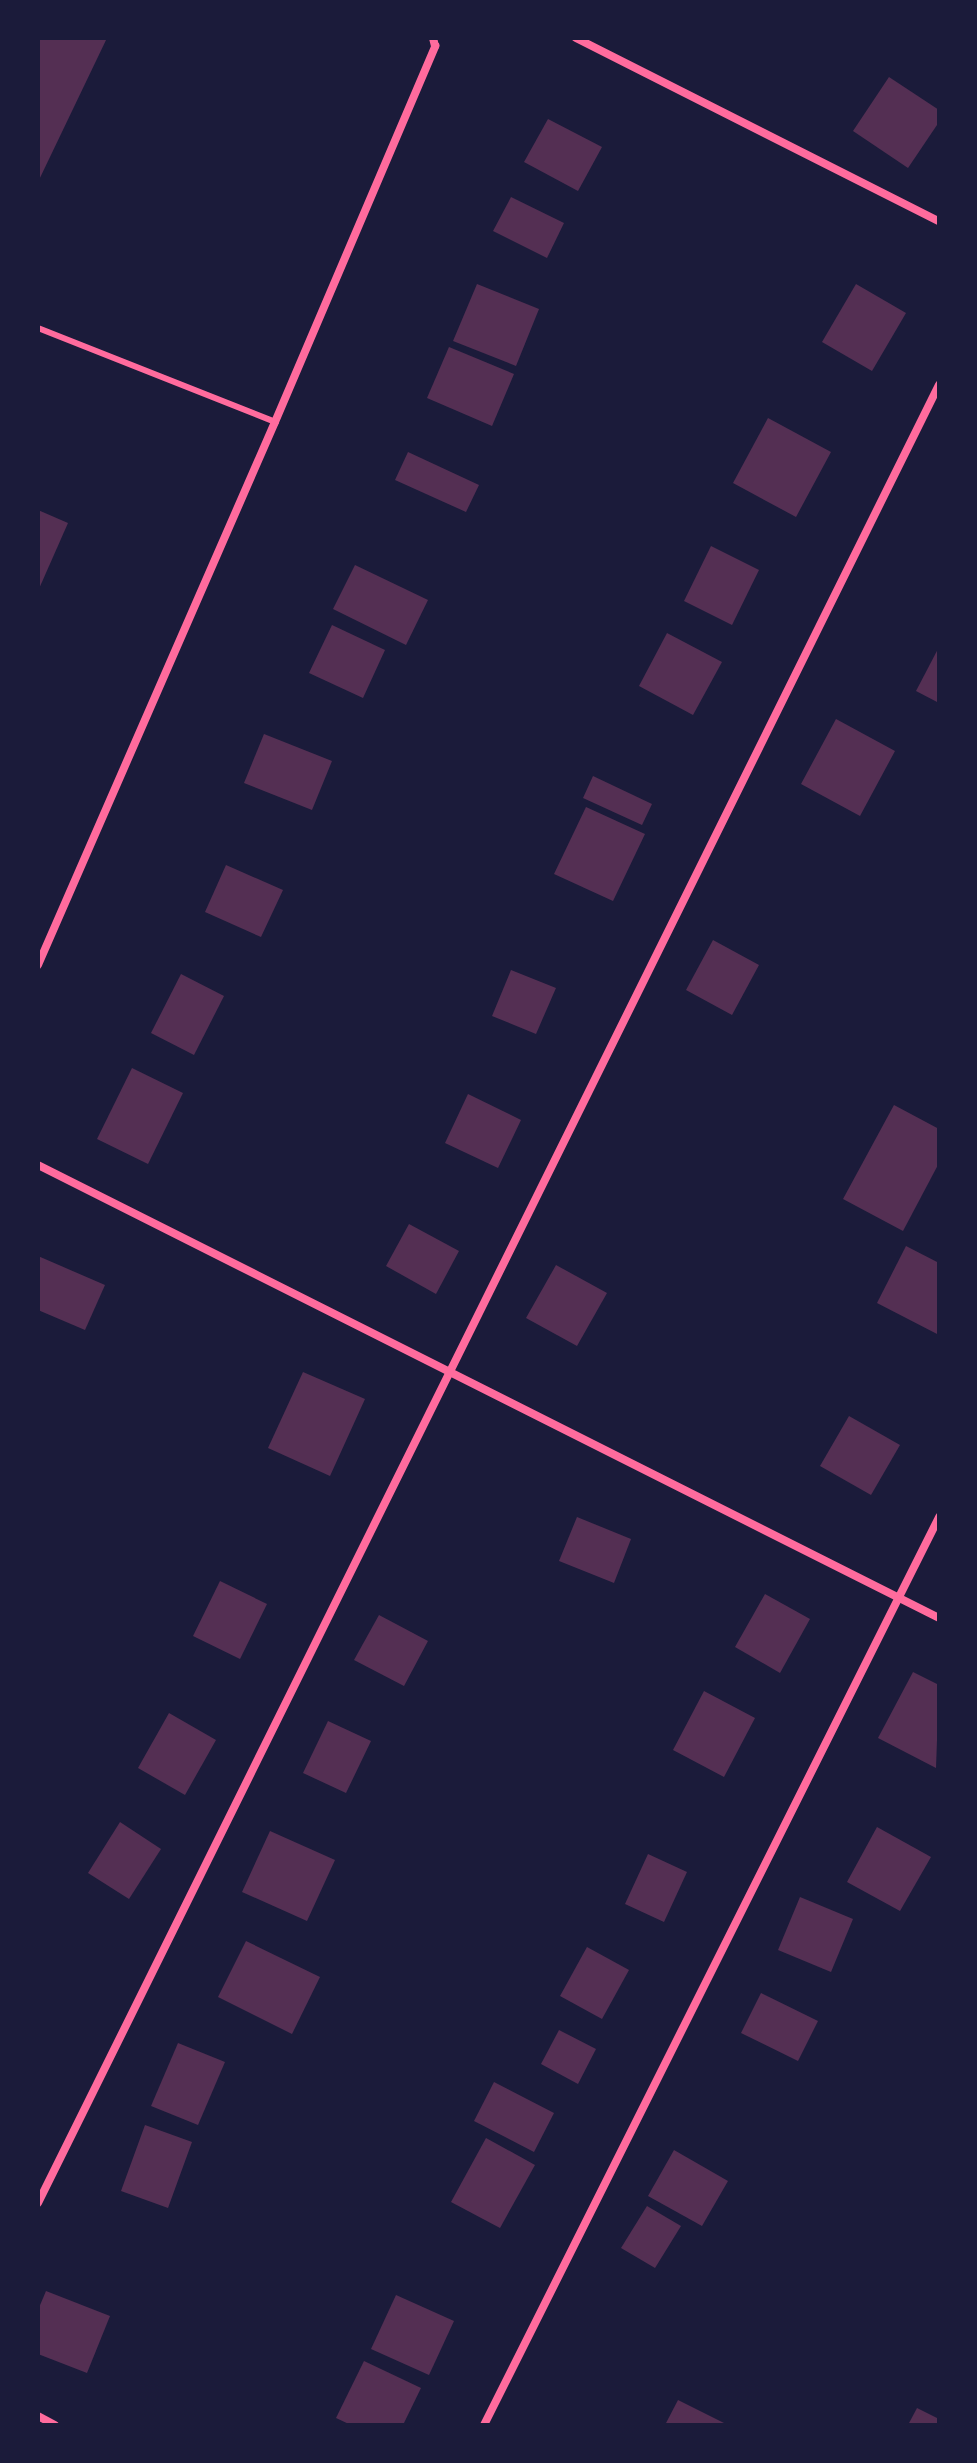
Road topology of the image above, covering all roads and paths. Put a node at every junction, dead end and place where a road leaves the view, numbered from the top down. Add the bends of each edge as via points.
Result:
1 (433, 38) edge
2 (576, 38) edge
3 (939, 221) edge
4 (38, 328) edge
5 (939, 385) edge
6 (275, 422) junction
7 (38, 965) edge
8 (38, 1165) edge
9 (450, 1372) junction
10 (939, 1517) edge
11 (899, 1598) junction
12 (939, 1618) edge
13 (38, 2203) edge
14 (38, 2416) edge
15 (55, 2425) edge
16 (484, 2425) edge

1 - 6 street via 435,46
2 - 3 street
4 - 6 lane
5 - 9 street
6 - 7 street
8 - 9 street
9 - 11 street
9 - 13 street
10 - 11 street
11 - 12 street
11 - 16 street
14 - 15 street

